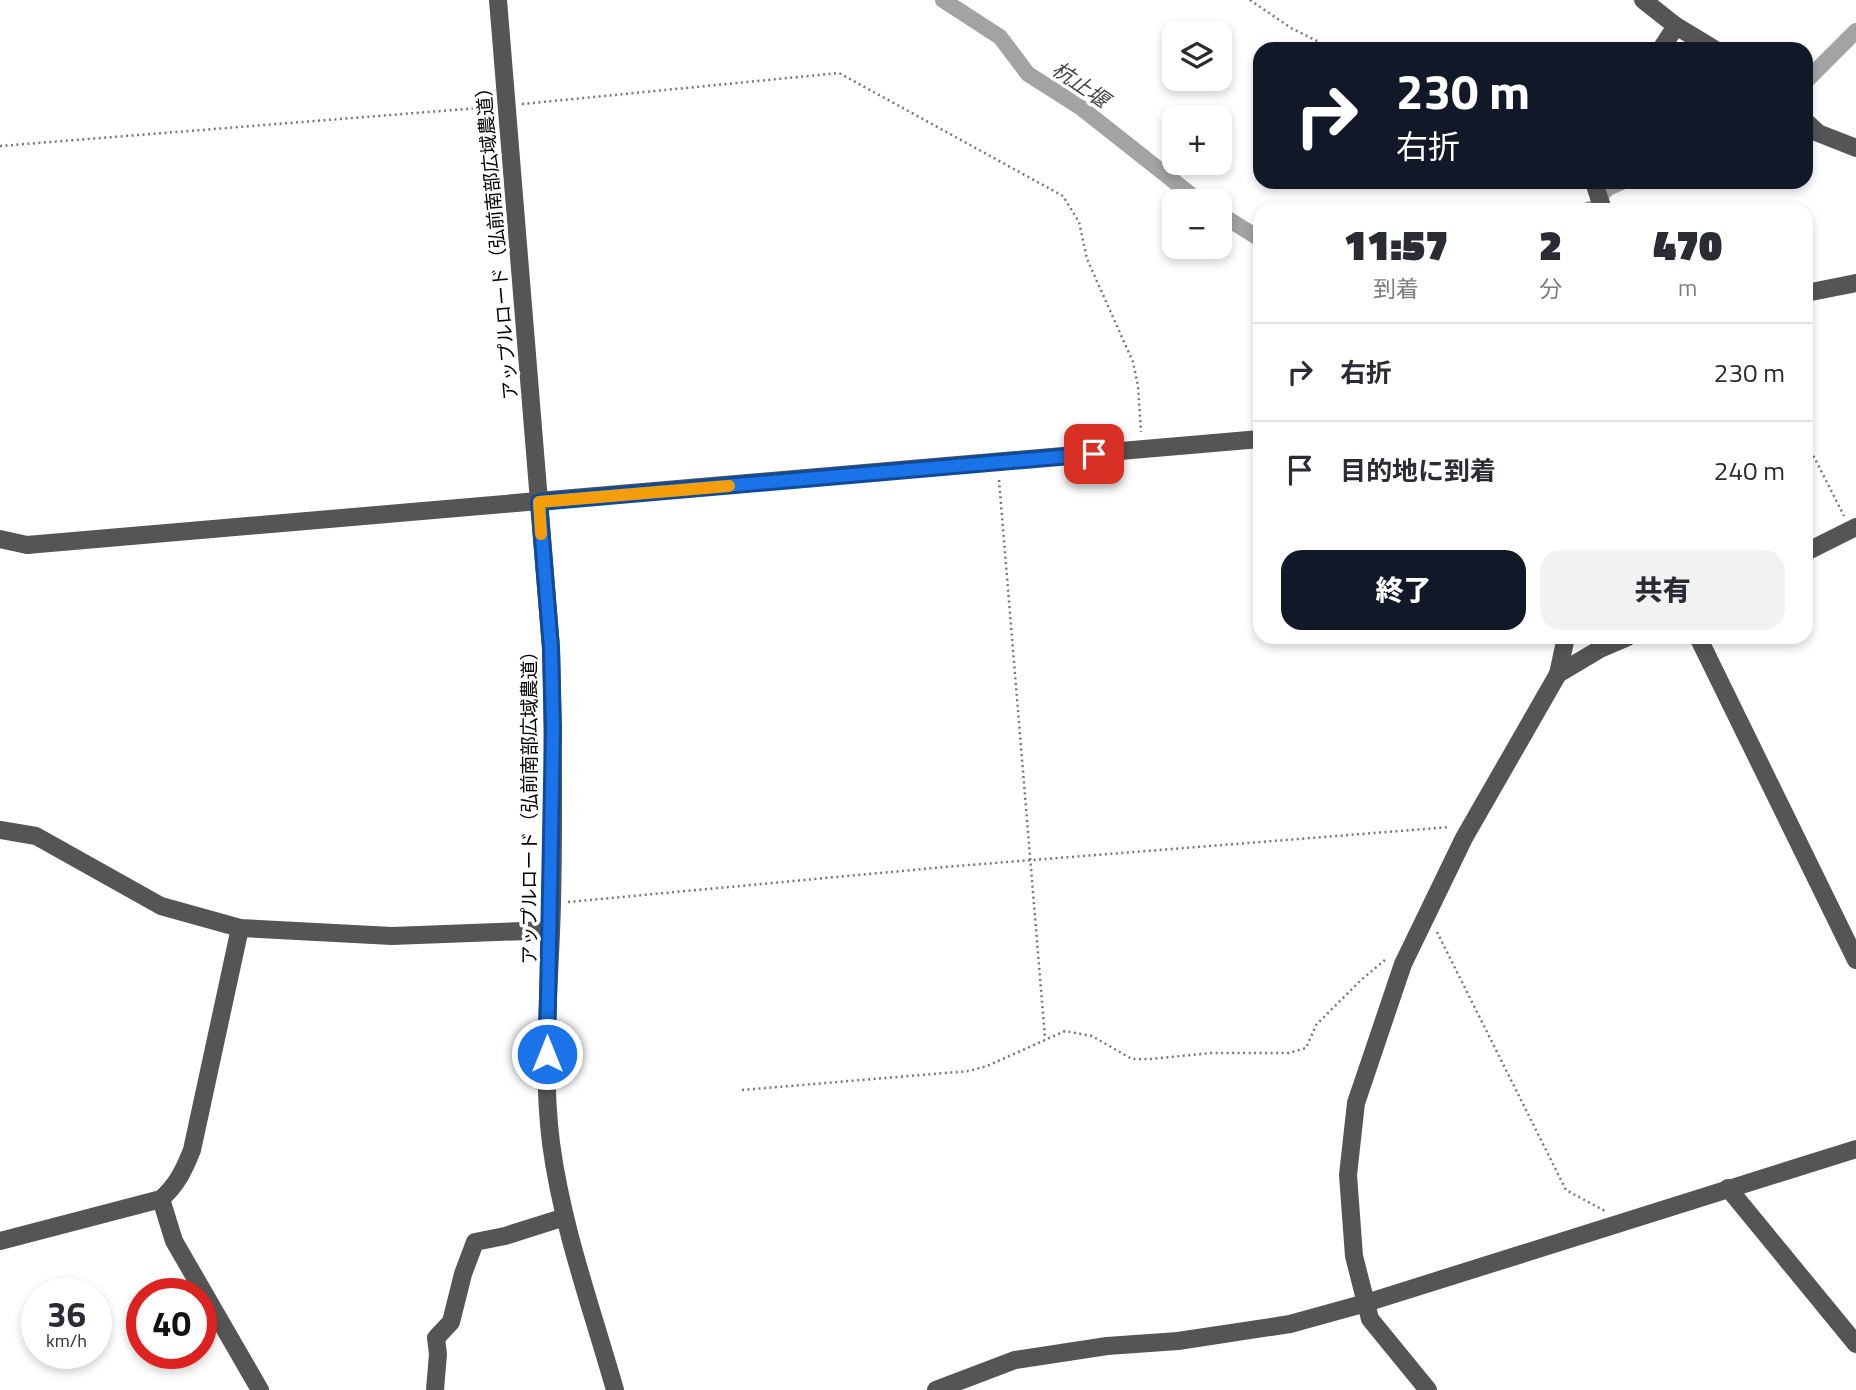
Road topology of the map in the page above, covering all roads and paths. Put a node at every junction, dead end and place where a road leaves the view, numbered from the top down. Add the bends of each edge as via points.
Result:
1 (498, 0) edge
2 (1250, 0) edge
3 (1643, 0) edge
4 (1676, 26) junction
5 (1318, 42) edge
6 (1666, 42) edge
7 (1702, 42) edge
8 (506, 105) junction
9 (1813, 128) edge
10 (0, 146) edge
11 (1856, 148) edge
12 (1856, 283) edge
13 (1813, 292) edge
14 (1253, 440) edge
15 (1142, 450) junction
16 (1813, 454) edge
17 (998, 462) junction
18 (539, 502) junction
19 (1853, 528) edge
20 (0, 539) edge
21 (1813, 548) edge
22 (1564, 644) edge
23 (1612, 644) edge
24 (1701, 644) edge
25 (1558, 674) junction
26 (1471, 826) junction
27 (0, 830) edge
28 (1030, 861) junction
29 (552, 904) junction
30 (1427, 914) junction
31 (240, 929) junction
32 (551, 930) junction
33 (1389, 957) dead end
34 (1856, 960) edge
35 (1045, 1039) junction
36 (742, 1090) dead end
37 (1856, 1149) edge
38 (1728, 1188) junction
39 (161, 1199) junction
40 (565, 1217) junction
41 (1624, 1221) junction
42 (0, 1241) edge
43 (1366, 1303) junction
44 (1856, 1344) edge
45 (260, 1390) edge
46 (435, 1390) edge
47 (615, 1390) edge
48 (936, 1390) edge
49 (1428, 1390) edge

1 - 8 street, アップルロード（弘前南部広域農道）
2 - 5 path
3 - 4 street
4 - 6 street
4 - 7 street
8 - 10 path
8 - 15 path via 839,73 1063,196 1079,222 1087,259 1133,362
8 - 18 street, アップルロード（弘前南部広域農道）
9 - 11 street
12 - 13 street
14 - 15 street
15 - 17 street
16 - 19 path
17 - 18 street
17 - 28 path
18 - 20 street via 27,545
18 - 29 street, アップルロード（弘前南部広域農道） via 551,662
19 - 21 street
22 - 25 street
23 - 25 street
24 - 34 street
25 - 26 street
26 - 28 path
26 - 30 street
27 - 31 street via 36,836 161,906
28 - 29 path
28 - 35 path
29 - 32 street, アップルロード（弘前南部広域農道）
30 - 41 path via 1566,1190
30 - 43 street via 1403,964 1356,1103 1348,1175 1354,1256
31 - 32 street via 391,936
31 - 39 street via 192,1150 183,1174
32 - 40 street, アップルロード（弘前南部広域農道） via 548,1097
33 - 35 path via 1316,1026 1306,1048 1289,1053 1211,1052 1132,1059 1092,1036 1065,1031
35 - 36 path via 969,1071
37 - 38 street
38 - 41 street
38 - 44 street
39 - 42 street
39 - 45 street via 174,1241
40 - 46 street via 475,1242 451,1322 436,1338
40 - 47 street, アップルロード（弘前南部広域農道）
41 - 43 street
43 - 48 street via 1290,1324 1016,1360
43 - 49 street via 1370,1319

